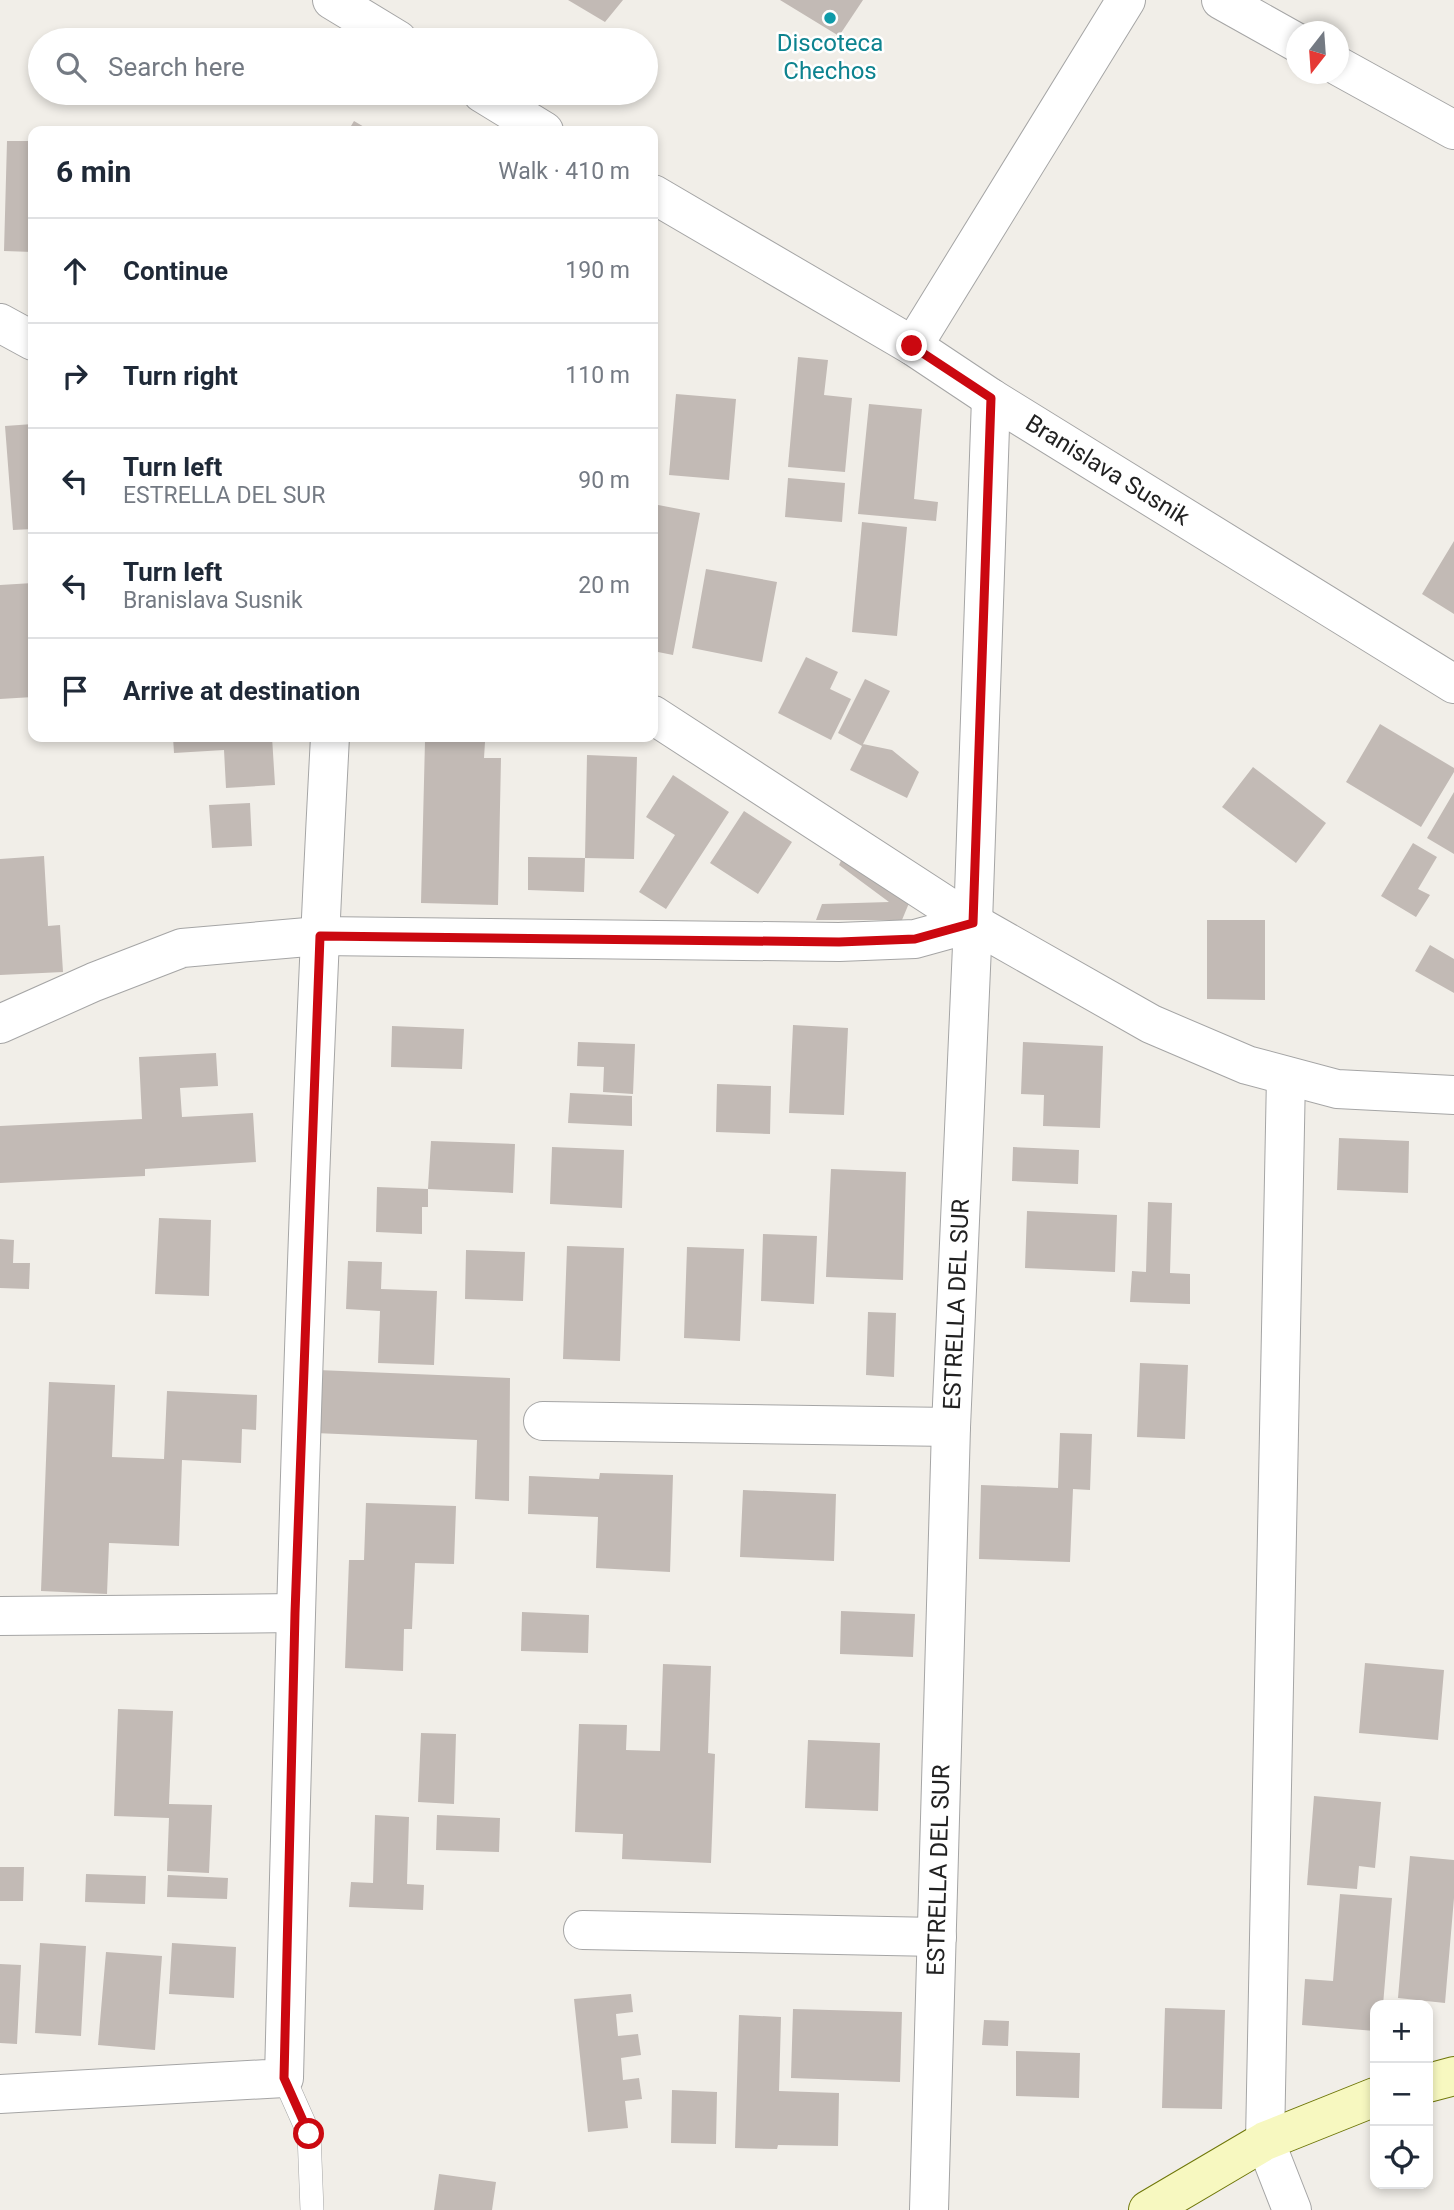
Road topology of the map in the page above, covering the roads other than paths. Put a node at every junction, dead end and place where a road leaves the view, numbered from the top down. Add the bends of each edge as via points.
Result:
1 (1126, 0) edge
2 (1222, 0) edge
3 (346, 3) edge
4 (381, 28) edge
5 (1286, 36) edge
6 (1349, 72) edge
7 (499, 105) edge
8 (528, 126) edge
9 (1454, 130) edge
10 (658, 197) edge
11 (0, 323) edge
12 (28, 338) edge
13 (912, 346) junction
14 (991, 398) junction
15 (1454, 684) edge
16 (658, 718) edge
17 (330, 742) edge
18 (973, 923) junction
19 (320, 936) junction
20 (0, 1024) edge
21 (1286, 1076) junction
22 (1454, 1095) edge
23 (543, 1421) dead end
24 (951, 1427) junction
25 (295, 1613) junction
26 (0, 1616) edge
27 (583, 1930) dead end
28 (937, 1937) junction
29 (1454, 2076) edge
30 (284, 2078) junction
31 (1433, 2082) edge
32 (0, 2094) edge
33 (1370, 2099) edge
34 (1265, 2141) junction
35 (312, 2210) edge
36 (929, 2210) edge
37 (1148, 2210) edge
38 (1292, 2210) edge

1 - 13 street
2 - 5 street
3 - 4 street
6 - 9 street
7 - 8 street
10 - 13 street, Branislava Susnik
11 - 12 street
13 - 14 street, Branislava Susnik
14 - 15 street, Branislava Susnik
14 - 18 street, ESTRELLA DEL SUR
16 - 18 street
17 - 19 street
18 - 19 street via 915,939 839,942
18 - 21 street via 1151,1024 1247,1065
18 - 24 street, ESTRELLA DEL SUR
19 - 20 street via 183,948
19 - 25 street
21 - 22 street via 1337,1088
21 - 34 street
23 - 24 street
24 - 28 street, ESTRELLA DEL SUR
25 - 26 street
25 - 30 street
27 - 28 street
28 - 36 street, ESTRELLA DEL SUR
29 - 31 street
30 - 32 street
30 - 35 lane via 309,2134
33 - 34 street
34 - 37 street
34 - 38 street

